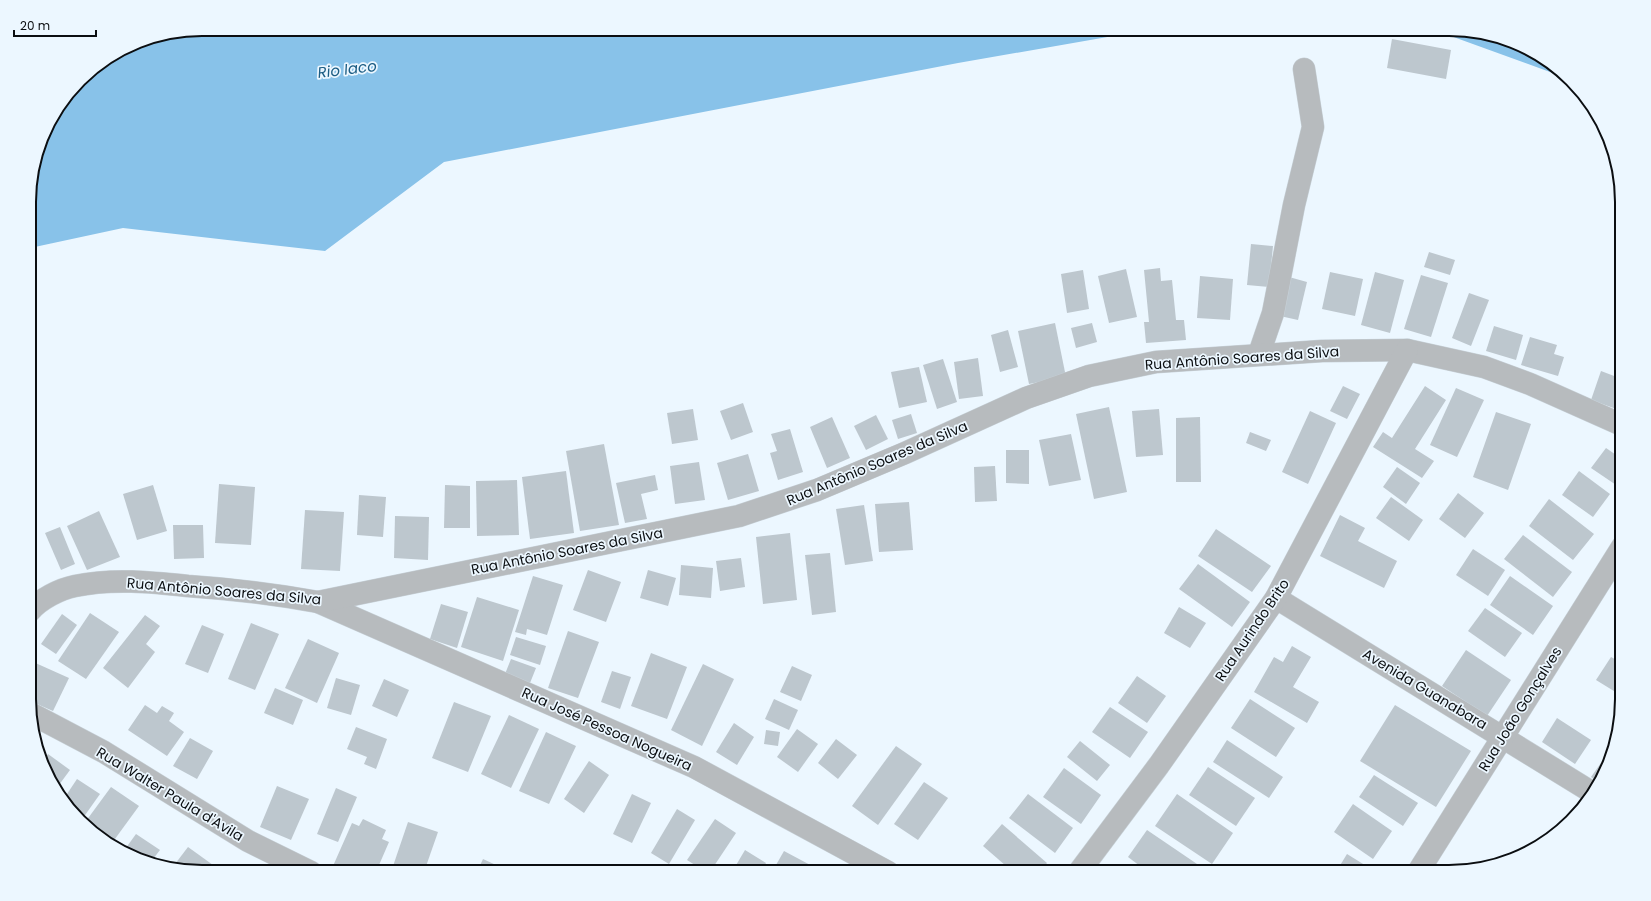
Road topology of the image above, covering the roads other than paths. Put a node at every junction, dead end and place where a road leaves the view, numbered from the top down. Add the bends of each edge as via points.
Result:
1 (1304, 69) dead end
2 (1407, 350) junction
3 (1259, 354) junction
4 (1615, 422) edge
5 (1615, 558) edge
6 (1276, 598) junction
7 (318, 602) junction
8 (36, 605) edge
9 (37, 716) edge
10 (1502, 736) junction
11 (1588, 790) edge
12 (297, 865) edge
13 (875, 865) edge
14 (1084, 865) edge
15 (1422, 865) edge

1 - 3 street via 1313,127 1294,205 1274,313
2 - 3 street, Rua Antônio Soares da Silva via 1322,350
2 - 4 street, Rua Antônio Soares da Silva via 1484,367 1530,384
2 - 6 street, Rua Aurindo Brito
3 - 7 street, Rua Antônio Soares da Silva via 1156,362 1089,376 1026,398 905,454 817,490 739,516
5 - 10 street, Rua João Gonçalves
6 - 10 street, Avenida Guanabara
6 - 14 street, Rua Aurindo Brito via 1159,765
7 - 8 street, Rua Antônio Soares da Silva via 268,593 148,582 115,582 75,586
7 - 13 street, Rua José Pessoa Nogueira via 694,767
9 - 12 street, Rua Walter Paula d'Avila via 104,752 248,841
10 - 11 street, Avenida Guanabara
10 - 15 street, Rua João Gonçalves

